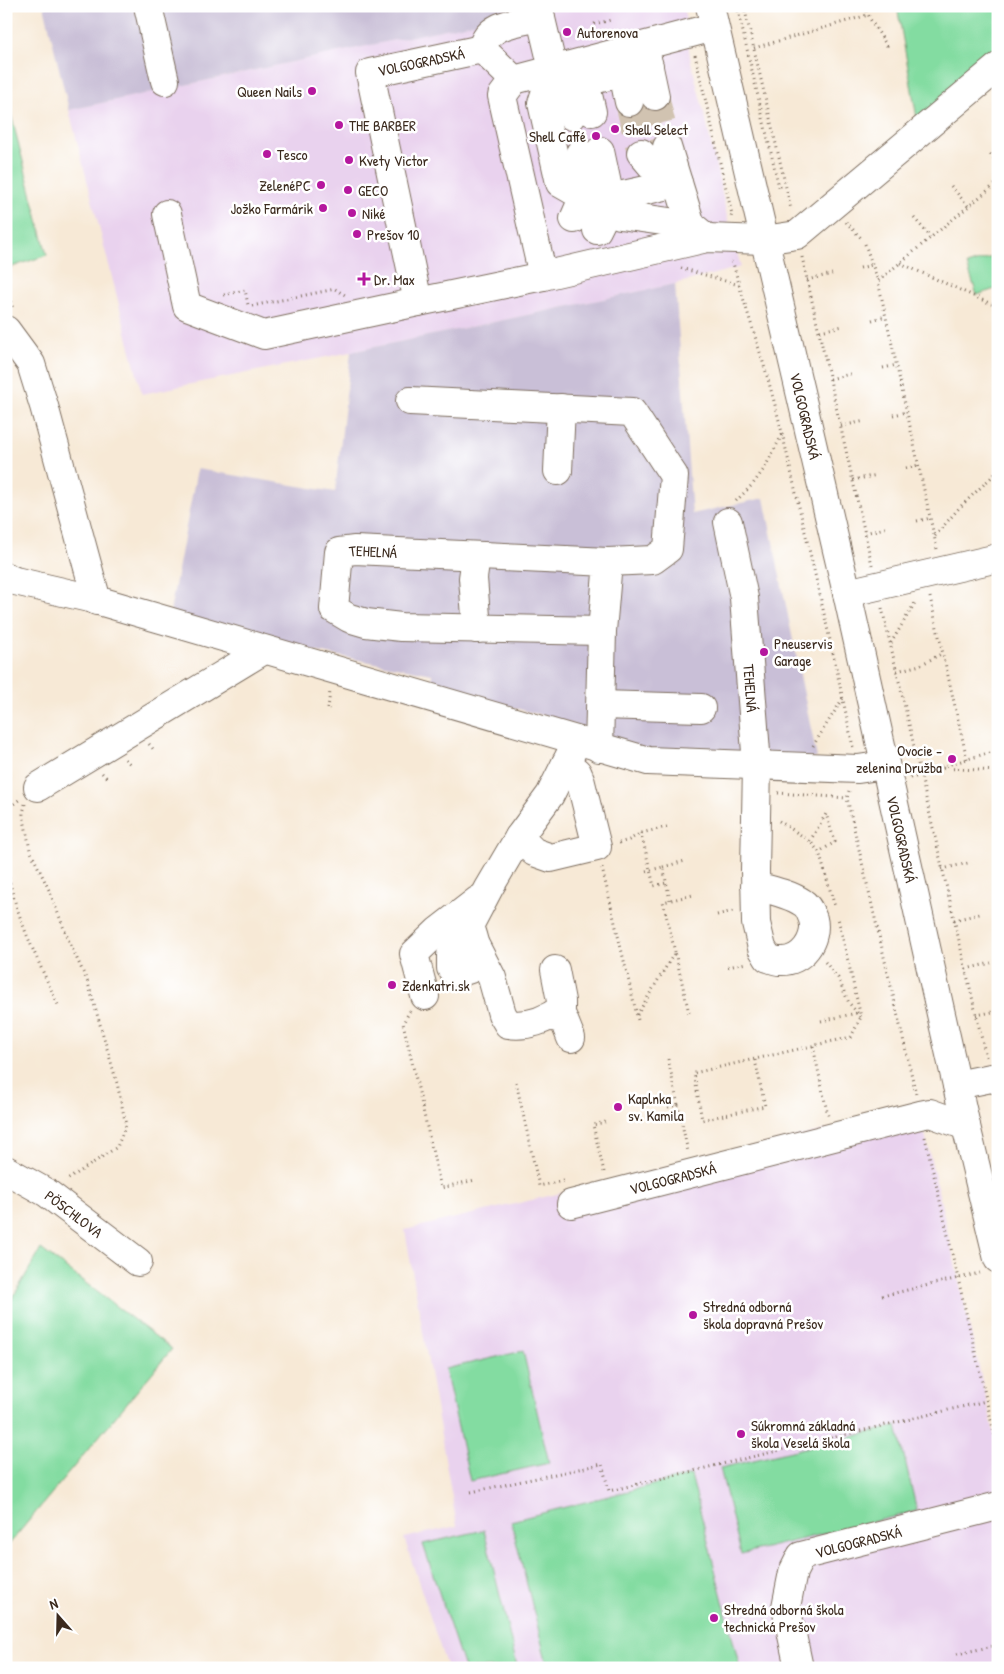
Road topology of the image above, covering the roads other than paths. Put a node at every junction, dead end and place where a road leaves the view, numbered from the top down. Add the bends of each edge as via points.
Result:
1 (148, 6) edge
2 (540, 11) edge
3 (712, 16) edge
4 (482, 49) junction
5 (638, 64) junction
6 (998, 67) edge
7 (566, 77) junction
8 (514, 80) junction
9 (165, 81) dead end
10 (641, 99) tunnel mouth
11 (582, 114) dead end
12 (653, 150) tunnel mouth
13 (590, 152) dead end
14 (668, 183) junction
15 (593, 210) junction
16 (167, 214) dead end
17 (708, 240) junction
18 (764, 240) junction
19 (543, 276) junction
20 (418, 302) junction
21 (6, 330) edge
22 (410, 401) dead end
23 (561, 408) junction
24 (558, 471) dead end
25 (728, 522) road end
26 (476, 557) junction
27 (998, 558) edge
28 (608, 562) junction
29 (6, 577) edge
30 (848, 593) junction
31 (97, 601) junction
32 (477, 629) junction
33 (602, 630) junction
34 (264, 650) junction
35 (601, 705) junction
36 (701, 708) dead end
37 (581, 751) junction
38 (758, 765) junction
39 (884, 765) junction
40 (32, 790) road end
41 (519, 838) junction
42 (755, 886) dead end
43 (486, 895) junction
44 (555, 970) dead end
45 (424, 991) road end
46 (995, 1074) edge
47 (957, 1085) junction
48 (925, 1114) junction
49 (966, 1126) junction
50 (6, 1170) edge
51 (569, 1192) road end
52 (138, 1262) dead end
53 (990, 1266) edge
54 (998, 1506) edge
55 (799, 1668) edge

1 - 9 street
2 - 4 street via 490,32
2 - 7 street
3 - 5 street, VOLGOGRADSKÁ
3 - 18 street, VOLGOGRADSKÁ
4 - 8 street, VOLGOGRADSKÁ
4 - 20 street, VOLGOGRADSKÁ via 370,73
5 - 7 street, VOLGOGRADSKÁ
5 - 10 street
6 - 18 street via 798,235
7 - 8 street, VOLGOGRADSKÁ
7 - 11 street
7 - 15 street via 542,103 560,183
8 - 19 street via 502,96
12 - 14 street
13 - 15 street
14 - 15 street
14 - 17 street
15 - 17 street
16 - 20 street via 187,306 264,336
17 - 18 street
17 - 19 street
18 - 30 street, VOLGOGRADSKÁ
19 - 20 street
21 - 31 street via 30,364
22 - 23 street
23 - 24 street
23 - 28 street, TEHELNÁ via 632,412 674,476 668,549 653,560
25 - 38 street, TEHELNÁ via 744,598
26 - 28 street, TEHELNÁ
26 - 32 street via 473,578
26 - 32 street, TEHELNÁ via 355,550 339,552 334,609 366,623
27 - 30 street via 935,580 877,586
28 - 33 street
29 - 31 street
30 - 39 street, VOLGOGRADSKÁ
31 - 34 street
32 - 33 street, TEHELNÁ
33 - 35 street
34 - 37 street
34 - 40 street
35 - 36 street
35 - 37 street
37 - 38 street via 648,762
37 - 41 street
37 - 41 street via 576,772 597,847 552,858 534,852
38 - 39 street via 858,769
38 - 42 street, TEHELNÁ via 747,809
39 - 47 street, VOLGOGRADSKÁ
41 - 43 street
43 - 44 street via 473,937 508,1024 561,1020
43 - 45 street via 438,931 414,954
46 - 47 street
47 - 48 street
47 - 49 street, VOLGOGRADSKÁ
48 - 49 street
48 - 51 street, VOLGOGRADSKÁ
49 - 53 street, VOLGOGRADSKÁ
50 - 52 street, PÖSCHLOVA via 47,1193
54 - 55 street, VOLGOGRADSKÁ via 801,1556 793,1572 786,1607

